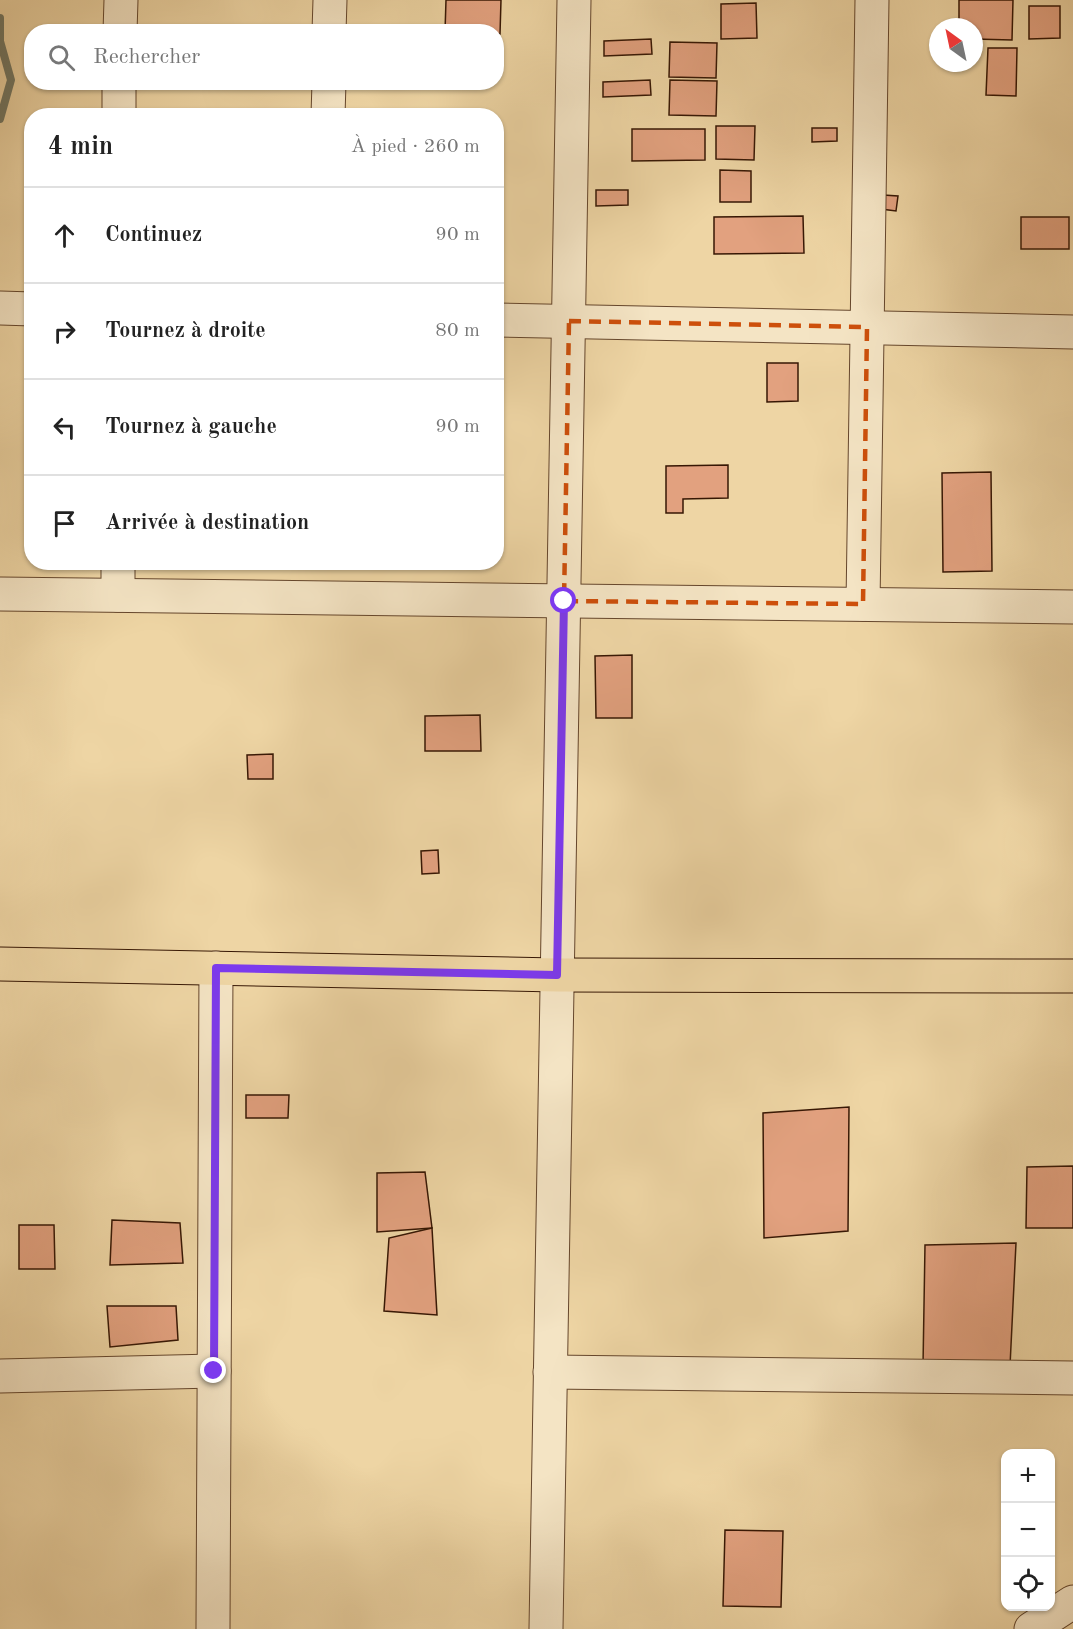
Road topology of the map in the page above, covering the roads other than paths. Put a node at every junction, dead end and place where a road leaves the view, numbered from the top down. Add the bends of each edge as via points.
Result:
1 (121, 0) edge
2 (330, 0) edge
3 (574, 0) edge
4 (872, 0) edge
5 (120, 24) edge
6 (329, 24) edge
7 (119, 90) edge
8 (329, 90) edge
9 (119, 108) edge
10 (328, 108) edge
11 (0, 308) edge
12 (24, 309) edge
13 (504, 320) edge
14 (569, 321) junction
15 (867, 327) junction
16 (1073, 332) edge
17 (118, 570) edge
18 (0, 594) edge
19 (118, 595) junction
20 (564, 601) junction
21 (863, 604) junction
22 (1073, 607) edge
23 (0, 964) edge
24 (216, 968) junction
25 (557, 975) junction
26 (1073, 976) edge
27 (214, 1371) junction
28 (550, 1372) junction
29 (0, 1376) edge
30 (1073, 1378) edge
31 (1073, 1602) edge
32 (213, 1629) edge
33 (546, 1629) edge
34 (1031, 1629) edge

1 - 5 street
2 - 6 street
3 - 14 street
4 - 15 street
7 - 9 street
8 - 10 street
11 - 12 street
13 - 14 street
14 - 15 street
14 - 20 street
15 - 16 street
15 - 21 street
17 - 19 street
18 - 19 street
19 - 20 street
20 - 21 street
20 - 25 street
21 - 22 street
23 - 24 main road
24 - 25 main road
24 - 27 street
25 - 26 main road
25 - 28 street
27 - 29 street
27 - 32 street
28 - 30 street
28 - 33 street
31 - 34 street

